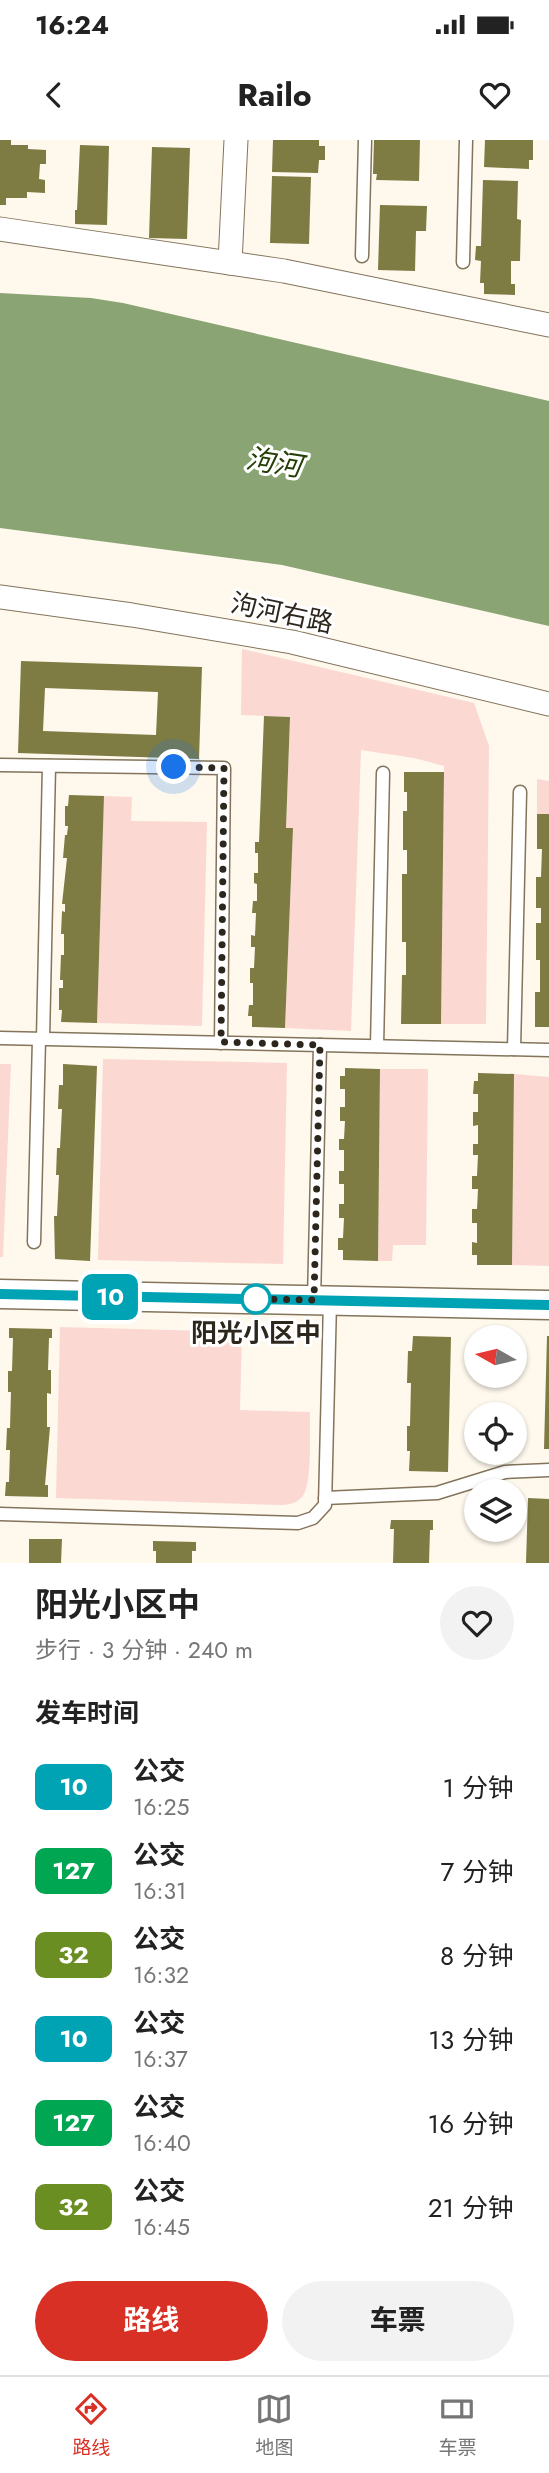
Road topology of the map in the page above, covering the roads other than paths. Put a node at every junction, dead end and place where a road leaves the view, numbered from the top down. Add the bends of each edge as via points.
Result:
1 (236, 140) edge
2 (365, 140) edge
3 (466, 140) edge
4 (0, 229) edge
5 (362, 256) dead end
6 (463, 262) dead end
7 (230, 263) junction
8 (549, 325) edge
9 (0, 597) edge
10 (549, 704) edge
11 (0, 765) edge
12 (50, 766) junction
13 (383, 773) dead end
14 (520, 792) dead end
15 (0, 1038) edge
16 (41, 1039) junction
17 (221, 1042) junction
18 (320, 1045) junction
19 (377, 1046) junction
20 (514, 1049) junction
21 (549, 1050) edge
22 (34, 1242) dead end
23 (0, 1294) edge
24 (322, 1301) junction
25 (549, 1305) edge
26 (549, 1470) edge
27 (325, 1498) junction
28 (0, 1514) edge

1 - 7 street
2 - 5 lane
3 - 6 lane
4 - 7 street
7 - 8 street
9 - 10 street, 泃河右路 via 292,642
11 - 12 lane
12 - 16 lane
12 - 17 lane via 224,768
13 - 19 lane
14 - 20 lane
15 - 16 lane
16 - 17 lane
16 - 22 lane
17 - 18 lane
18 - 19 lane
18 - 24 lane
19 - 20 lane
20 - 21 lane
23 - 24 street
24 - 25 street
24 - 27 lane
26 - 27 lane via 505,1472 437,1493
27 - 28 lane via 321,1511 298,1523

